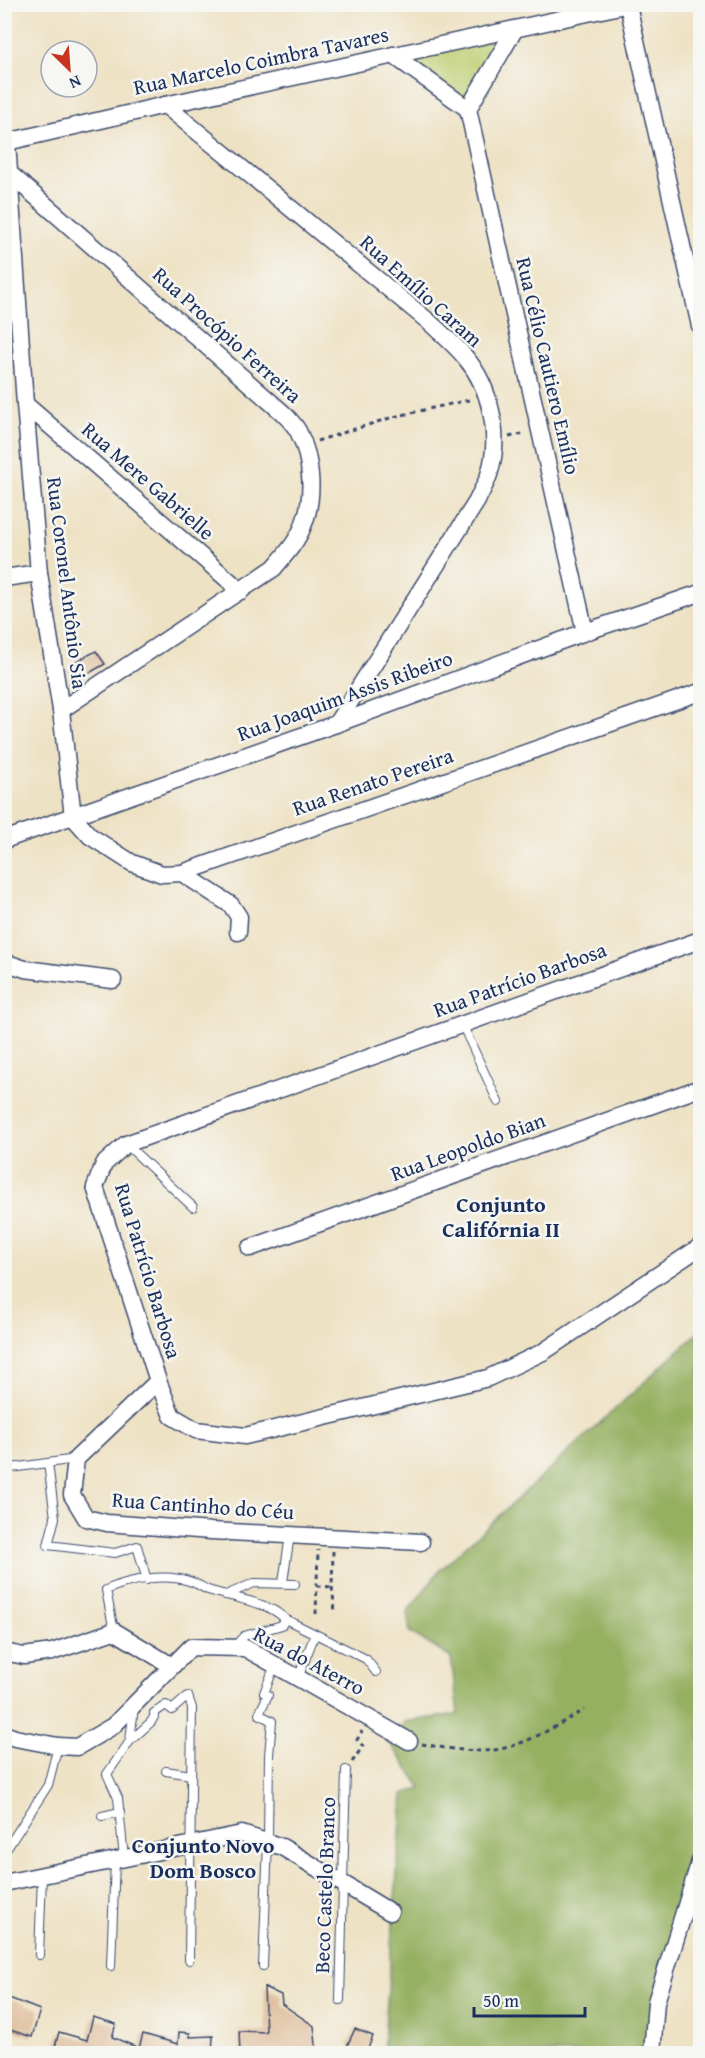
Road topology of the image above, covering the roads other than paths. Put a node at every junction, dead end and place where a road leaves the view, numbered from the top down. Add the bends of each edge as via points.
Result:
1 (628, 5) edge
2 (515, 28) junction
3 (393, 55) junction
4 (165, 105) junction
5 (468, 109) junction
6 (9, 140) joint
7 (9, 172) junction
8 (700, 326) edge
9 (25, 404) junction
10 (39, 573) junction
11 (4, 578) edge
12 (241, 591) junction
13 (700, 593) edge
14 (585, 632) junction
15 (700, 692) edge
16 (61, 710) junction
17 (336, 724) junction
18 (73, 817) junction
19 (4, 840) edge
20 (182, 873) junction
21 (238, 932) dead end
22 (700, 939) edge
23 (4, 962) edge
24 (113, 980) dead end
25 (462, 1024) junction
26 (700, 1088) edge
27 (498, 1102) dead end
28 (126, 1144) junction
29 (193, 1207) dead end
30 (700, 1247) edge
31 (250, 1248) dead end
32 (158, 1381) junction
33 (76, 1460) junction
34 (48, 1463) junction
35 (4, 1469) edge
36 (290, 1535) junction
37 (421, 1542) dead end
38 (147, 1580) junction
39 (283, 1582) junction
40 (295, 1584) dead end
41 (226, 1595) junction
42 (285, 1619) junction
43 (114, 1631) junction
44 (315, 1634) junction
45 (234, 1647) junction
46 (4, 1652) edge
47 (275, 1665) junction
48 (172, 1666) junction
49 (376, 1672) dead end
50 (297, 1678) junction
51 (134, 1704) junction
52 (4, 1734) edge
53 (130, 1741) junction
54 (409, 1741) road end
55 (57, 1746) junction
56 (346, 1770) road end
57 (166, 1771) dead end
58 (191, 1775) junction
59 (120, 1812) junction
60 (102, 1816) dead end
61 (268, 1842) junction
62 (190, 1844) junction
63 (4, 1853) edge
64 (120, 1859) junction
65 (700, 1861) edge
66 (42, 1875) junction
67 (4, 1883) edge
68 (345, 1884) junction
69 (390, 1912) dead end
70 (39, 1955) dead end
71 (189, 1960) dead end
72 (111, 1966) dead end
73 (263, 1966) dead end
74 (340, 2000) dead end
75 (652, 2054) edge

1 - 2 street, Rua Marcelo Coimbra Tavares
1 - 8 street
2 - 3 street, Rua Marcelo Coimbra Tavares
2 - 5 street
3 - 4 street, Rua Marcelo Coimbra Tavares
3 - 5 street
4 - 6 street, Rua Marcelo Coimbra Tavares
4 - 17 street, Rua Emílio Caram via 428,321 466,358 486,395 494,441 490,472 477,501
5 - 14 street, Rua Célio Cautiero Emílio
6 - 7 street, Rua Coronel Antônio Sia
7 - 9 street, Rua Coronel Antônio Sia
7 - 12 street, Rua Procópio Ferreira via 297,429 308,461 310,488 303,527 274,568
9 - 10 street, Rua Coronel Antônio Sia
9 - 12 street, Rua Mere Gabrielle
10 - 11 street
10 - 16 street, Rua Coronel Antônio Sia
12 - 16 street, Rua Procópio Ferreira
13 - 14 street, Rua Joaquim Assis Ribeiro
14 - 17 street, Rua Joaquim Assis Ribeiro
15 - 20 street, Rua Renato Pereira
16 - 18 street, Rua Coronel Antônio Sia
17 - 18 street, Rua Joaquim Assis Ribeiro
18 - 19 street, Rua Joaquim Assis Ribeiro
18 - 20 street, Rua Renato Pereira via 90,836 132,863 162,874
20 - 21 street via 231,905 238,917
22 - 25 street, Rua Patrício Barbosa
23 - 24 street via 25,969
25 - 27 lane
25 - 28 street, Rua Patrício Barbosa
26 - 31 street, Rua Leopoldo Bian
28 - 29 lane
28 - 32 street, Rua Patrício Barbosa via 104,1164 94,1187
30 - 32 street, Rua Patrício Barbosa via 543,1352 488,1378 245,1436 196,1430 172,1416
32 - 33 street
33 - 34 lane
33 - 36 street, Rua Cantinho do Céu via 72,1495 86,1518 107,1524
34 - 35 lane
34 - 38 lane via 55,1518 48,1545 115,1553 137,1546
36 - 37 street, Rua Cantinho do Céu
36 - 39 lane
38 - 41 lane via 191,1582
38 - 43 lane via 122,1583 106,1590
39 - 40 lane
39 - 41 lane via 254,1583
41 - 42 lane via 262,1605
42 - 44 lane
42 - 45 lane via 282,1625 244,1636
43 - 46 street via 51,1652 24,1656
43 - 48 street
44 - 49 lane via 366,1659
44 - 50 lane
45 - 47 street, Rua do Aterro via 245,1647
45 - 48 street, Rua do Aterro via 191,1647
47 - 50 street, Rua do Aterro
47 - 61 lane via 260,1714 273,1721
48 - 51 street, Rua do Aterro
50 - 54 street, Rua do Aterro
51 - 53 lane
51 - 55 street, Rua do Aterro via 113,1726 77,1747
52 - 55 street, Rua do Aterro
53 - 58 lane via 152,1722 154,1713 166,1705 172,1710 188,1696 192,1708
53 - 59 lane via 107,1774
55 - 63 lane via 48,1785
56 - 68 lane, Beco Castelo Branco
57 - 58 lane
58 - 62 lane
59 - 60 lane
59 - 64 lane
61 - 62 street via 242,1834
61 - 68 street
61 - 73 lane
62 - 64 street
62 - 71 lane
64 - 66 street
64 - 72 lane
65 - 75 street via 656,2002
66 - 67 street
66 - 70 lane
68 - 69 street
68 - 74 lane, Beco Castelo Branco

